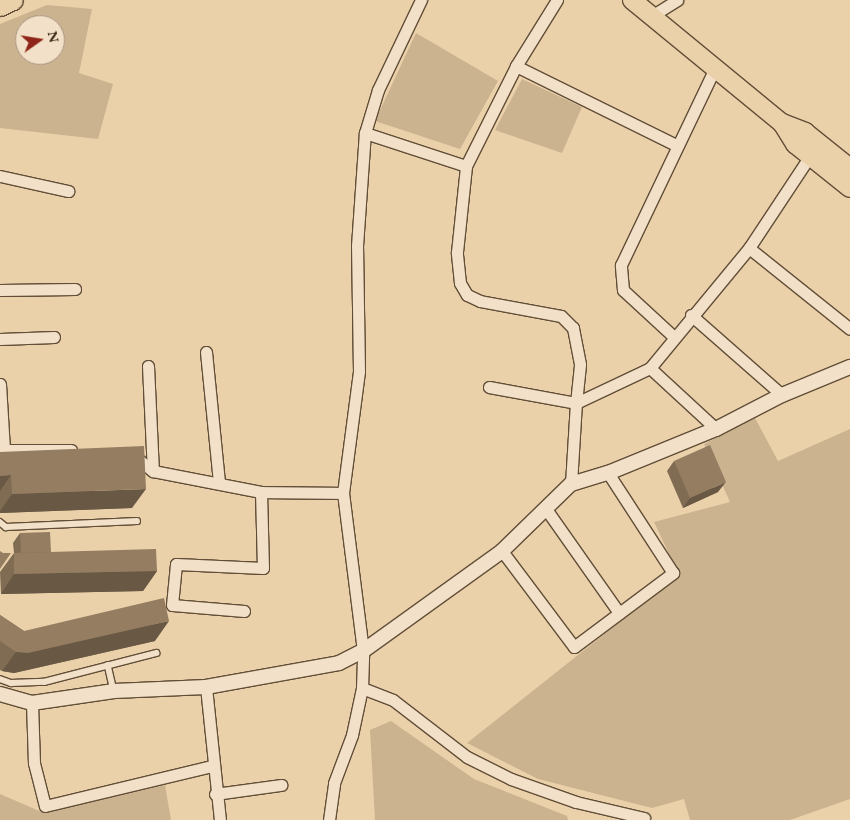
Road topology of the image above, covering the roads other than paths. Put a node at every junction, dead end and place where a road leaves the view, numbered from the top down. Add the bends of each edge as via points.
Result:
1 (13, 0) edge
2 (421, 0) edge
3 (557, 0) edge
4 (632, 0) edge
5 (677, 0) edge
6 (0, 6) edge
7 (650, 17) junction
8 (516, 66) junction
9 (716, 66) junction
10 (782, 122) junction
11 (365, 133) junction
12 (676, 145) junction
13 (810, 156) junction
14 (466, 166) junction
15 (850, 168) edge
16 (0, 176) edge
17 (850, 188) edge
18 (68, 191) dead end
19 (749, 248) junction
20 (75, 289) dead end
21 (0, 290) edge
22 (691, 315) junction
23 (850, 329) edge
24 (54, 337) dead end
25 (674, 337) junction
26 (0, 339) edge
27 (206, 352) dead end
28 (148, 366) dead end
29 (850, 366) edge
30 (650, 368) junction
31 (0, 384) edge
32 (489, 387) dead end
33 (782, 394) junction
34 (576, 404) junction
35 (716, 429) junction
36 (2, 450) edge
37 (88, 450) edge
38 (126, 450) edge
39 (153, 471) junction
40 (608, 473) junction
41 (219, 482) junction
42 (571, 484) junction
43 (261, 492) junction
44 (343, 494) junction
45 (546, 509) junction
46 (137, 521) dead end
47 (0, 522) edge
48 (502, 551) junction
49 (244, 611) dead end
50 (619, 613) junction
51 (362, 651) junction
52 (156, 653) dead end
53 (108, 665) junction
54 (0, 679) edge
55 (206, 687) junction
56 (362, 688) junction
57 (114, 691) junction
58 (0, 694) edge
59 (32, 703) junction
60 (212, 766) junction
61 (281, 785) dead end
62 (215, 794) junction
63 (644, 818) dead end
64 (220, 820) edge
65 (329, 820) edge

1 - 6 highway
2 - 11 street via 378,90
3 - 8 street
4 - 7 main road
5 - 7 street
7 - 9 main road
8 - 12 street
8 - 14 street
9 - 10 main road
9 - 12 street
10 - 13 main road via 795,144
10 - 15 main road via 805,132
11 - 14 street
11 - 44 street via 357,246 358,371
12 - 25 street via 620,265 623,290
13 - 17 main road
13 - 19 street
14 - 34 street via 457,252 460,283 467,295 480,300 562,316 573,328 580,364
16 - 18 street
19 - 22 street
19 - 23 street
20 - 21 street
22 - 25 street
22 - 33 street
24 - 26 street
25 - 30 street
27 - 41 street
28 - 39 street
29 - 33 street
30 - 34 street
30 - 35 street
31 - 36 street
32 - 34 street
33 - 35 street
34 - 42 street
35 - 40 street
36 - 37 street
38 - 39 street
39 - 41 street
40 - 42 street
40 - 50 street via 673,573
41 - 43 street
42 - 45 street
43 - 44 street
43 - 49 street via 263,568 176,564 172,605
44 - 51 street
45 - 48 street
45 - 50 street
46 - 47 lane via 6,527
48 - 50 street via 574,647
48 - 51 street
51 - 55 street via 339,663
51 - 56 street
52 - 53 lane
53 - 54 lane via 44,682 11,683
53 - 57 lane
55 - 57 street
55 - 60 street
56 - 63 street via 393,700 467,758 511,779 576,802
56 - 65 street via 352,735 334,784
57 - 59 street
58 - 59 street
59 - 60 street via 34,763 45,806
60 - 62 street
61 - 62 street
62 - 64 street

